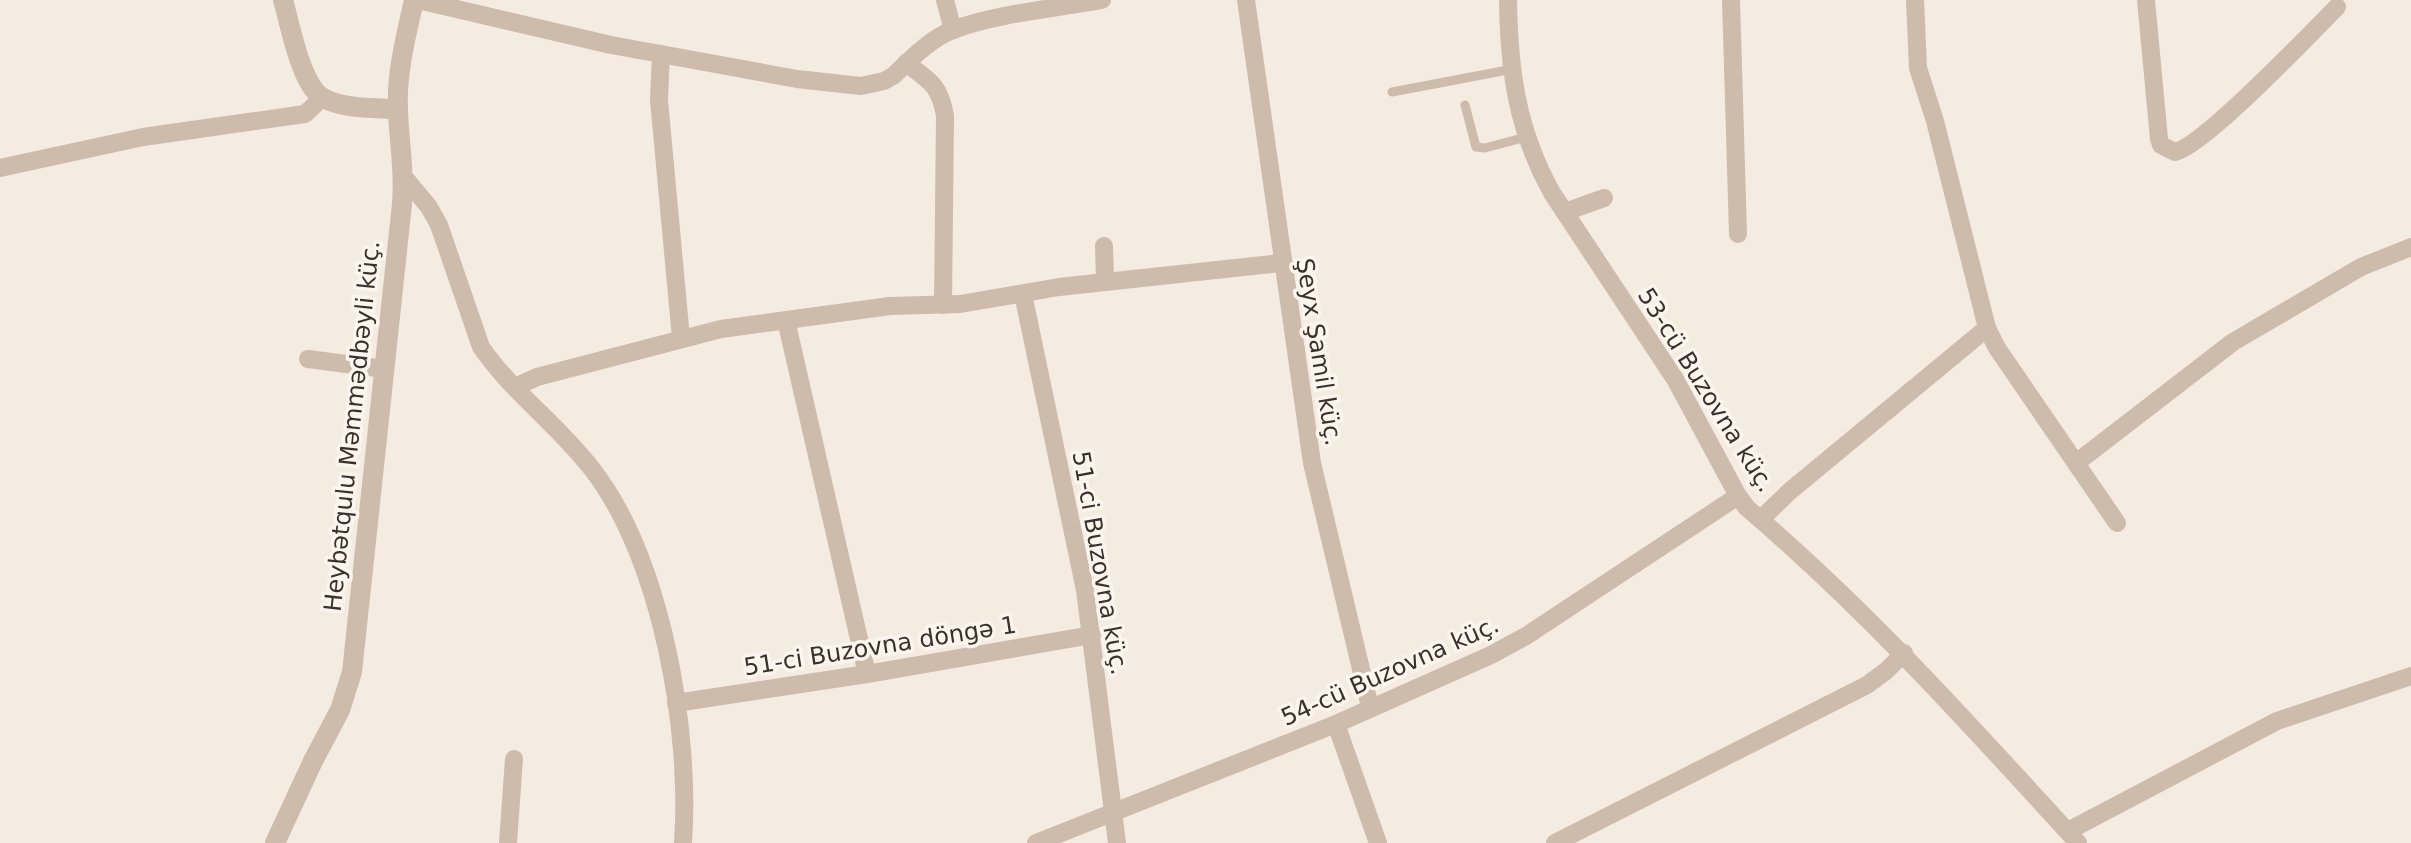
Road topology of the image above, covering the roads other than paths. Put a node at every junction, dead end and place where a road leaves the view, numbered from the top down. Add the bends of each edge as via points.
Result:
1 (283, 0) edge
2 (416, 0) edge
3 (945, 0) edge
4 (1102, 0) edge
5 (1246, 0) edge
6 (1508, 0) edge
7 (1731, 0) edge
8 (1915, 0) edge
9 (2146, 0) edge
10 (1054, 4) edge
11 (2337, 7) dead end
12 (953, 30) junction
13 (661, 54) junction
14 (906, 63) junction
15 (1513, 69) junction
16 (1392, 92) dead end
17 (323, 97) junction
18 (1465, 105) dead end
19 (398, 109) junction
20 (1526, 137) junction
21 (0, 168) edge
22 (404, 177) junction
23 (1604, 198) dead end
24 (1565, 212) junction
25 (1738, 234) dead end
26 (1104, 246) dead end
27 (2411, 247) edge
28 (1281, 263) junction
29 (1105, 281) junction
30 (1023, 294) junction
31 (943, 305) junction
32 (786, 320) junction
33 (1987, 328) junction
34 (681, 338) junction
35 (308, 359) dead end
36 (385, 369) junction
37 (515, 387) junction
38 (2076, 463) junction
39 (1738, 496) junction
40 (1761, 519) junction
41 (2117, 523) dead end
42 (1092, 635) junction
43 (1904, 653) junction
44 (867, 674) junction
45 (2411, 676) edge
46 (676, 703) junction
47 (1370, 707) junction
48 (1336, 724) junction
49 (514, 759) dead end
50 (1113, 812) junction
51 (2073, 837) edge
52 (275, 843) edge
53 (508, 843) edge
54 (683, 843) edge
55 (1036, 843) edge
56 (1117, 843) edge
57 (1378, 843) edge
58 (1555, 843) edge

1 - 17 street via 308,79
2 - 13 street
2 - 19 street, Heybətqulu Məmmədbəyli küç.
3 - 12 street
4 - 10 street
5 - 28 street, Şeyx Şamil küç.
6 - 15 street, 53-cü Buzovna küç.
7 - 25 street
8 - 33 street via 1918,68
9 - 11 street via 2159,139 2175,152 2231,109
10 - 12 street
12 - 14 street
13 - 14 street via 861,86 884,81
13 - 34 street via 659,100
14 - 31 street via 936,85 942,96
15 - 16 lane
15 - 20 street, 53-cü Buzovna küç.
17 - 19 street
17 - 21 street via 305,114 143,137
18 - 20 lane via 1476,147
19 - 22 street, Heybətqulu Məmmədbəyli küç.
20 - 24 street, 53-cü Buzovna küç.
22 - 36 street, Heybətqulu Məmmədbəyli küç.
22 - 37 street via 439,225 481,347
23 - 24 street
24 - 39 street, 53-cü Buzovna küç. via 1675,379
26 - 29 street
27 - 38 street via 2361,267 2233,342
28 - 29 street
28 - 47 street, Şeyx Şamil küç. via 1312,463
29 - 30 street
30 - 31 street
30 - 42 street, 51-ci Buzovna küç.
31 - 32 street via 890,306
32 - 34 street
32 - 44 street
33 - 38 street
33 - 40 street
34 - 37 street
35 - 36 street
36 - 52 street, Heybətqulu Məmmədbəyli küç. via 347,694
37 - 46 street via 593,471 625,526 650,589
38 - 41 street
39 - 40 street, 53-cü Buzovna küç.
39 - 47 street, 54-cü Buzovna küç. via 1526,636
40 - 43 street, 53-cü Buzovna küç.
42 - 44 street, 51-ci Buzovna döngə 1
42 - 50 street, 51-ci Buzovna küç.
43 - 51 street, 53-cü Buzovna küç.
43 - 58 street via 1867,685
44 - 46 street, 51-ci Buzovna döngə 1
45 - 51 street via 2277,721
46 - 54 street via 685,767
47 - 48 street, 54-cü Buzovna küç.
48 - 50 street, 54-cü Buzovna küç.
48 - 57 street
49 - 53 street
50 - 55 street, 54-cü Buzovna küç.
50 - 56 street, 51-ci Buzovna küç.

